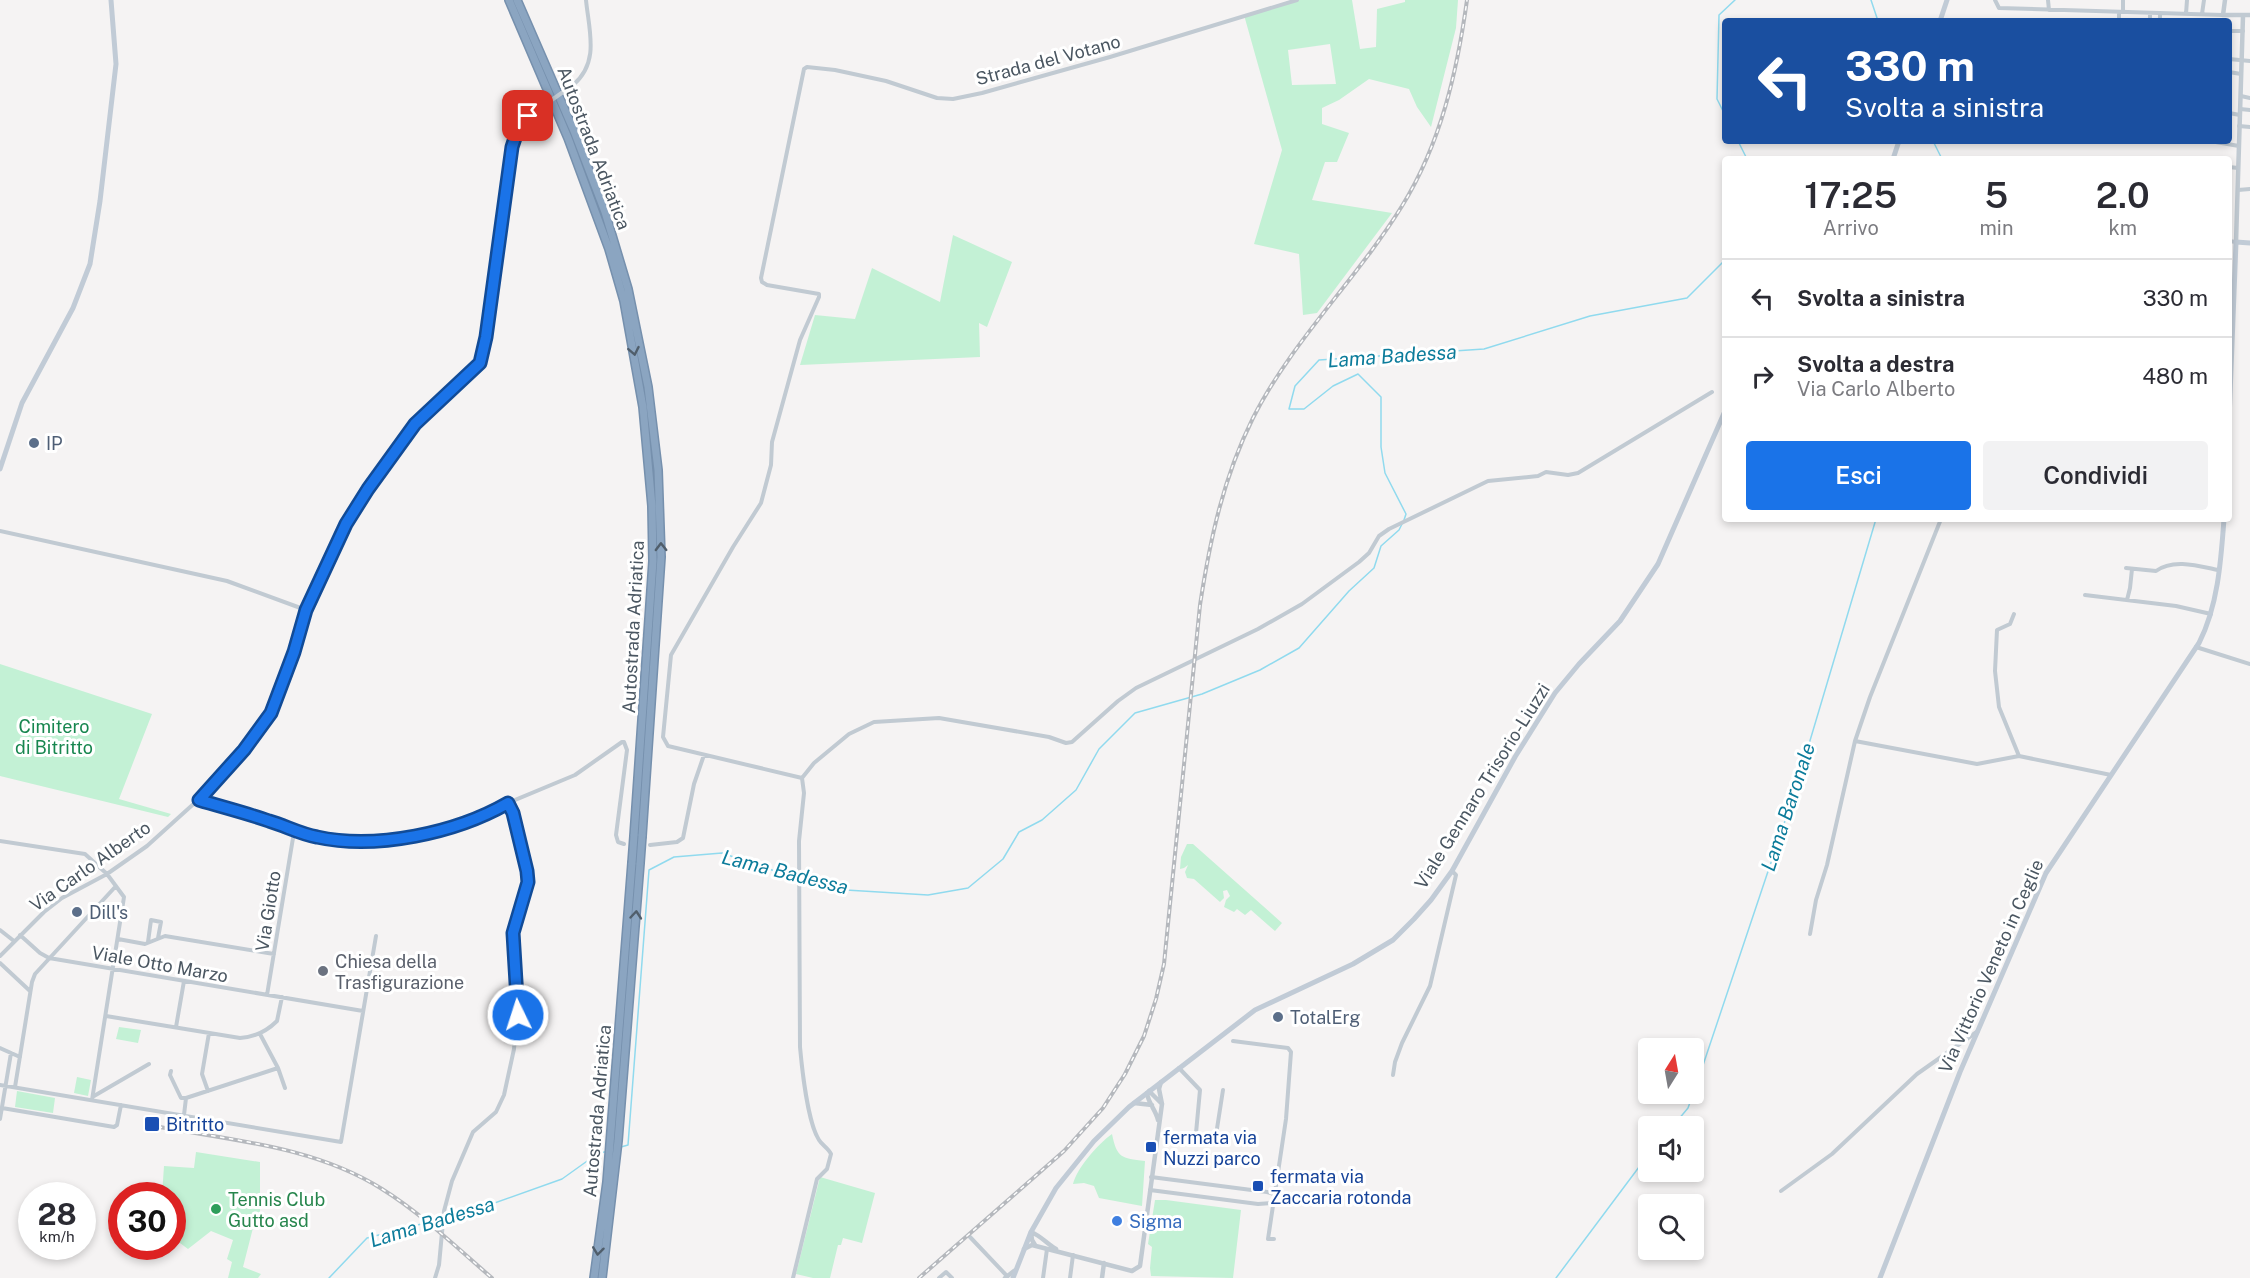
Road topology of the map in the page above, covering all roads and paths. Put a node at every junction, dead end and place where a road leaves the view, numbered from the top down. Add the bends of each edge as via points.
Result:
1 (111, 0) edge
2 (509, 0) edge
3 (518, 0) edge
4 (586, 0) edge
5 (1297, 0) edge
6 (1947, 0) edge
7 (1995, 0) edge
8 (2048, 0) edge
9 (2123, 0) edge
10 (2187, 0) edge
11 (2204, 0) edge
12 (2225, 0) edge
13 (2049, 10) junction
14 (2121, 12) junction
15 (2150, 13) junction
16 (2160, 13) junction
17 (2186, 14) junction
18 (2202, 14) junction
19 (2223, 15) junction
20 (2250, 15) edge
21 (2243, 16) junction
22 (1941, 18) edge
23 (2120, 18) edge
24 (2150, 18) edge
25 (2160, 18) edge
26 (2232, 31) edge
27 (2243, 31) junction
28 (2232, 59) edge
29 (2242, 60) junction
30 (2250, 61) edge
31 (2232, 72) edge
32 (2241, 74) junction
33 (2241, 96) junction
34 (2250, 98) edge
35 (2250, 110) edge
36 (2240, 112) junction
37 (2232, 113) edge
38 (2239, 126) junction
39 (2250, 127) edge
40 (2227, 144) edge
41 (2239, 146) junction
42 (2232, 167) edge
43 (2238, 168) junction
44 (2250, 189) edge
45 (2238, 190) junction
46 (2232, 241) edge
47 (2250, 243) edge
48 (1712, 392) dead end
49 (1722, 418) edge
50 (0, 469) edge
51 (1940, 522) edge
52 (2224, 522) edge
53 (0, 531) edge
54 (2126, 568) dead end
55 (2132, 569) junction
56 (2218, 570) junction
57 (2085, 595) dead end
58 (2127, 600) junction
59 (306, 610) junction
60 (2014, 614) dead end
61 (2211, 614) junction
62 (2196, 647) junction
63 (2250, 664) edge
64 (1855, 741) junction
65 (704, 755) junction
66 (2019, 756) junction
67 (2111, 775) junction
68 (802, 778) junction
69 (199, 800) junction
70 (508, 803) junction
71 (294, 832) junction
72 (638, 836) junction
73 (0, 841) edge
74 (624, 843) dead end
75 (650, 845) dead end
76 (1452, 871) junction
77 (107, 874) junction
78 (116, 886) junction
79 (0, 930) edge
80 (1810, 934) dead end
81 (20, 935) junction
82 (376, 936) dead end
83 (158, 938) junction
84 (118, 939) junction
85 (14, 941) junction
86 (148, 942) junction
87 (1, 952) edge
88 (274, 954) junction
89 (49, 958) junction
90 (0, 963) edge
91 (113, 970) junction
92 (184, 981) junction
93 (31, 992) junction
94 (267, 995) junction
95 (282, 997) junction
96 (363, 1011) junction
97 (106, 1016) junction
98 (176, 1028) junction
99 (1979, 1030) junction
100 (209, 1033) junction
101 (260, 1034) junction
102 (1233, 1041) dead end
103 (0, 1048) edge
104 (12, 1053) junction
105 (20, 1057) junction
106 (149, 1064) dead end
107 (278, 1068) junction
108 (1179, 1068) junction
109 (171, 1071) dead end
110 (1393, 1075) dead end
111 (1161, 1082) junction
112 (0, 1084) edge
113 (6, 1085) junction
114 (15, 1087) junction
115 (285, 1088) dead end
116 (1223, 1090) dead end
117 (208, 1091) junction
118 (1148, 1092) junction
119 (93, 1098) junction
120 (186, 1098) junction
121 (1134, 1103) junction
122 (1162, 1104) junction
123 (121, 1105) junction
124 (1154, 1106) junction
125 (1, 1111) edge
126 (184, 1115) junction
127 (0, 1119) edge
128 (1158, 1120) junction
129 (1151, 1177) junction
130 (610, 1183) junction
131 (1150, 1190) junction
132 (1781, 1191) dead end
133 (1274, 1194) junction
134 (1273, 1203) junction
135 (1038, 1218) junction
136 (1031, 1232) junction
137 (1040, 1235) junction
138 (970, 1237) dead end
139 (1274, 1239) dead end
140 (1035, 1245) junction
141 (1023, 1249) junction
142 (1047, 1249) junction
143 (1059, 1250) junction
144 (1074, 1255) junction
145 (1104, 1263) junction
146 (1008, 1277) edge
147 (435, 1278) edge
148 (594, 1278) edge
149 (602, 1278) edge
150 (793, 1278) edge
151 (939, 1278) edge
152 (952, 1278) edge
153 (1043, 1278) edge
154 (1070, 1278) edge
155 (1102, 1278) edge
156 (1880, 1278) edge

1 - 50 main road via 116,64 90,264 73,308 21,403
2 -> 72 highway, Autostrada Adriatica via 568,138 609,249 624,301 643,407 653,561
72 -> 3 highway, Autostrada Adriatica via 661,557 658,470 648,387 628,289 605,212
4 - 59 street, Via Carlo Alberto, bridge via 591,59 583,76 536,111 518,129 512,147 480,363 415,424 368,489 346,524
5 - 65 street, Strada del Votano via 953,99 836,70 804,69 761,278 767,285 819,297 800,340 772,442 771,465 761,503 684,630 669,662 665,743
6 - 22 main road
7 - 13 street via 1999,8
8 - 13 street
9 - 14 street
10 - 17 street
11 - 18 street
12 - 19 street
13 - 14 street
14 - 15 street
14 - 23 street
15 - 16 street
15 - 24 street
16 - 17 street
16 - 25 street
17 - 18 street
18 - 19 street
19 - 21 street
20 - 21 street
21 - 27 street
26 - 27 street
27 - 29 street
28 - 29 street
29 - 30 street
29 - 32 street
31 - 32 street
32 - 33 street
33 - 34 street
33 - 36 street
35 - 36 street
36 - 37 street
36 - 38 street
38 - 39 street
38 - 41 street
40 - 41 street
41 - 43 street
42 - 43 street
43 - 45 street
44 - 45 street
45 - 46 street
46 - 47 main road
48 - 68 street via 1578,473 1546,472 1488,480 1389,529 1359,562 1302,604 1136,688 1072,742 939,718 873,722 849,734
49 - 76 main road, Viale Gennaro Trisorio-Liuzzi via 1658,564 1620,621 1555,693
51 - 64 street
52 - 56 main road, Via Vittorio Veneto in Ceglie
53 - 59 street via 227,581
54 - 55 street
55 - 56 street via 2156,571 2165,564
55 - 58 street
56 - 61 main road, Via Vittorio Veneto in Ceglie
57 - 58 street
58 - 61 street
59 - 69 street, Via Carlo Alberto via 271,713
60 - 66 street via 2010,624 1996,630 1995,671 1999,707
61 - 62 main road, Via Vittorio Veneto in Ceglie
62 - 63 street
62 - 67 main road, Via Vittorio Veneto in Ceglie
64 - 66 street via 1977,764
64 - 80 street
65 - 68 street
65 - 75 street via 683,838
66 - 67 street
67 - 99 main road, Via Vittorio Veneto in Ceglie via 2046,873
68 - 150 street via 800,1047 815,1132 831,1154 827,1169 817,1179
69 - 71 street via 268,820
69 - 77 street, Via Carlo Alberto via 147,846
70 - 71 street via 459,826 370,843
70 - 74 street via 575,775 624,742 627,750 616,835 618,842
70 - 147 street via 528,882 513,933 518,1015 511,1069 498,1108 473,1132 452,1181
71 - 88 street, Via Giotto
72 - 130 highway, Autostrada Adriatica, bridge
73 - 77 street via 85,854
76 - 108 main road, Viale Gennaro Trisorio-Liuzzi via 1393,940 1353,964 1255,1010
76 - 110 street via 1456,874 1431,986 1402,1043
77 - 78 street
77 - 81 street, Via Carlo Alberto via 62,898
78 - 84 street via 124,897
78 - 89 street
79 - 85 street
81 - 85 street, Via Carlo Alberto
81 - 89 street
82 - 96 street
83 - 86 street
83 - 86 street via 160,922 151,920
83 - 88 street
84 - 86 street
84 - 91 street
85 - 87 street, Via Carlo Alberto
88 - 94 street, Via Giotto
89 - 91 street, Viale Otto Marzo
89 - 93 street via 35,974
90 - 93 street
91 - 92 street, Viale Otto Marzo
91 - 97 street
92 - 94 street, Viale Otto Marzo
92 - 98 street
93 - 105 street
94 - 95 street, Viale Otto Marzo
95 - 96 street, Viale Otto Marzo
95 - 101 street via 277,1022
96 - 126 street via 341,1142
97 - 98 street
97 - 119 street
98 - 100 street
99 - 132 street via 1917,1074 1838,1149
99 - 156 main road, Via Vittorio Veneto in Ceglie
100 - 101 street via 240,1038
100 - 117 street via 202,1074
101 - 107 street
102 - 133 street via 1288,1048 1291,1052
103 - 104 street
104 - 105 street
104 - 113 street
105 - 114 street
106 - 119 street
107 - 115 street
107 - 117 street
108 - 111 main road, Viale Gennaro Trisorio-Liuzzi
108 - 116 street via 1200,1090 1198,1137 1216,1135
109 - 120 street via 181,1098
111 - 118 main road, Viale Gennaro Trisorio-Liuzzi
111 - 122 street
112 - 113 street
113 - 114 street
113 - 125 street
114 - 119 street
117 - 120 street
118 - 121 main road, Viale Gennaro Trisorio-Liuzzi
118 - 122 street
118 - 124 street
119 - 123 street
120 - 126 street
121 - 124 street
121 - 135 main road, Viale Gennaro Trisorio-Liuzzi via 1076,1161
122 - 128 street
123 - 125 street via 114,1127
123 - 126 street
124 - 128 street
125 - 127 street
128 - 129 street
129 - 131 street
129 - 133 street
130 -> 148 highway, Autostrada Adriatica
130 - 149 highway, Autostrada Adriatica
131 - 134 street
131 - 145 street via 1142,1262 1132,1271
133 - 134 street
134 - 139 street via 1268,1239
135 - 136 main road, Viale Gennaro Trisorio-Liuzzi
135 - 137 street
136 - 137 street
136 - 140 street
136 - 141 main road, Viale Gennaro Trisorio-Liuzzi
137 - 143 street
138 - 146 street
140 - 141 street
140 - 142 street
141 - 146 main road, Viale Gennaro Trisorio-Liuzzi
142 - 143 street
142 - 153 street
143 - 144 street
144 - 145 street
144 - 154 street
145 - 155 street
151 - 152 street via 946,1272

